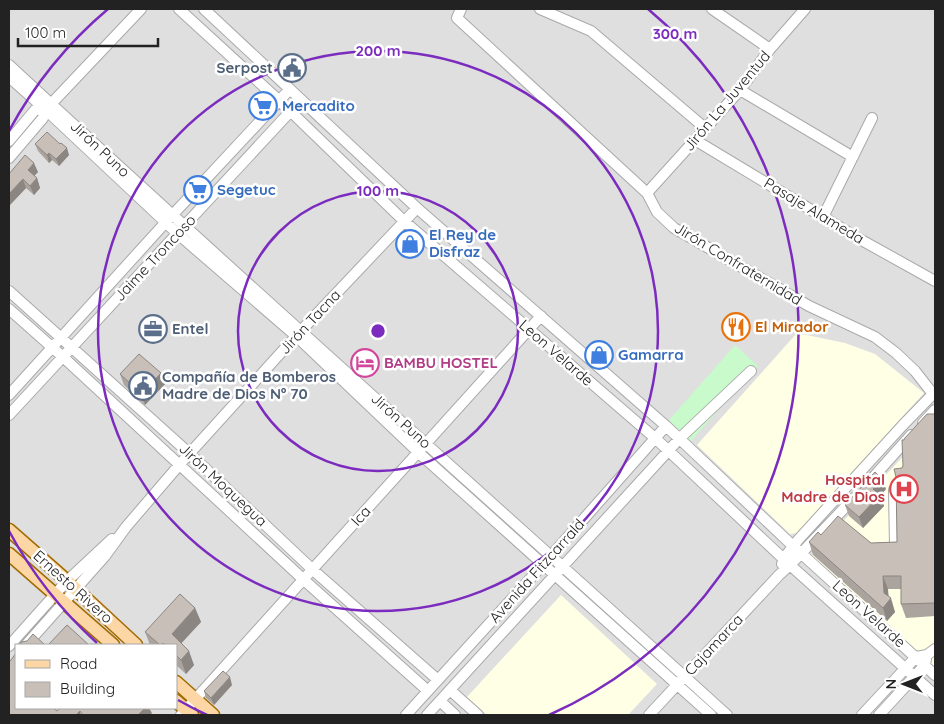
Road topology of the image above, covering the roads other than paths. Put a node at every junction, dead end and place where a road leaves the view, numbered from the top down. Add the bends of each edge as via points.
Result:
1 (141, 9) edge
2 (179, 9) edge
3 (204, 9) edge
4 (461, 9) edge
5 (540, 9) edge
6 (712, 9) edge
7 (805, 9) edge
8 (770, 50) junction
9 (9, 65) edge
10 (9, 77) edge
11 (290, 89) junction
12 (740, 90) junction
13 (301, 100) junction
14 (280, 101) junction
15 (48, 107) junction
16 (291, 112) junction
17 (872, 118) dead end
18 (705, 128) junction
19 (695, 140) junction
20 (9, 141) edge
21 (853, 157) junction
22 (9, 158) edge
23 (647, 193) junction
24 (417, 208) junction
25 (823, 217) junction
26 (169, 219) junction
27 (404, 222) junction
28 (181, 230) junction
29 (935, 281) edge
30 (9, 291) edge
31 (9, 309) edge
32 (541, 316) junction
33 (529, 330) junction
34 (299, 333) junction
35 (61, 338) junction
36 (72, 347) junction
37 (53, 348) junction
38 (63, 357) junction
39 (751, 370) dead end
40 (122, 392) junction
41 (934, 393) edge
42 (9, 395) edge
43 (112, 402) junction
44 (935, 410) edge
45 (9, 415) edge
46 (666, 426) junction
47 (655, 438) junction
48 (680, 438) junction
49 (426, 444) junction
50 (880, 450) junction
51 (669, 451) junction
52 (419, 453) junction
53 (190, 454) junction
54 (180, 464) junction
55 (884, 465) junction
56 (894, 490) edge
57 (828, 507) junction
58 (841, 519) junction
59 (9, 530) edge
60 (793, 546) junction
61 (876, 549) edge
62 (802, 553) junction
63 (9, 554) edge
64 (550, 557) junction
65 (787, 562) junction
66 (542, 565) junction
67 (563, 568) junction
68 (313, 570) junction
69 (555, 576) junction
70 (304, 580) junction
71 (72, 585) junction
72 (60, 598) junction
73 (27, 644) edge
74 (113, 644) edge
75 (135, 644) edge
76 (9, 646) edge
77 (929, 656) edge
78 (916, 657) junction
79 (905, 669) junction
80 (935, 675) edge
81 (914, 677) junction
82 (438, 680) junction
83 (681, 680) junction
84 (178, 684) edge
85 (450, 690) junction
86 (428, 691) junction
87 (935, 695) edge
88 (195, 699) junction
89 (440, 701) junction
90 (186, 713) edge
91 (213, 715) edge
92 (406, 715) edge
93 (427, 715) edge
94 (455, 715) edge
95 (478, 715) edge
96 (649, 715) edge
97 (711, 715) edge
98 (727, 715) edge
99 (862, 715) edge
100 (879, 715) edge

1 - 15 street
2 - 14 street, Leon Velarde
3 - 11 street, Leon Velarde
4 - 23 street, Jirón Confraternidad via 457,18
5 - 18 street via 591,31
6 - 8 street
7 - 8 street, Jirón La Juventud
8 - 12 street, Jirón La Juventud
9 - 15 street, Jirón Puno
10 - 15 street, Jirón Puno
11 - 13 street, Leon Velarde
11 - 14 street, Jaime Troncoso
12 - 18 street, Jirón La Juventud
12 - 21 street
13 - 16 street, Jaime Troncoso
13 - 24 street, Leon Velarde
14 - 16 street, Leon Velarde
14 - 26 street, Jaime Troncoso
15 - 20 street via 35,110
15 - 22 street via 43,118
15 - 26 street, Jirón Puno
16 - 27 street, Leon Velarde
16 - 28 street, Jaime Troncoso
17 - 21 street
18 - 19 street, Jirón La Juventud
19 - 23 street, Jirón La Juventud
19 - 25 street, Pasaje Alameda
21 - 25 street
23 - 41 street, Jirón Confraternidad via 657,212 674,228 809,306 876,337
24 - 27 street, Jirón Tacna
24 - 32 street, Leon Velarde
25 - 29 street, Pasaje Alameda
26 - 28 street, Jirón Puno
26 - 35 street, Jaime Troncoso
27 - 33 street, Leon Velarde
27 - 34 street, Jirón Tacna
28 - 34 street, Jirón Puno
28 - 36 street, Jaime Troncoso
30 - 35 street, Jirón Moquegua
31 - 37 street, Jirón Moquegua
32 - 33 street, Ica
32 - 46 street, Leon Velarde
33 - 47 street, Leon Velarde
33 - 49 street, Ica
34 - 49 street, Jirón Puno
34 - 52 street, Jirón Puno
34 - 53 street, Jirón Tacna
35 - 36 street, Jirón Moquegua
35 - 37 street, Jaime Troncoso
36 - 38 street, Jaime Troncoso
36 - 40 street, Jirón Moquegua
37 - 38 street, Jirón Moquegua
37 - 42 street, Jaime Troncoso
38 - 43 street, Jirón Moquegua
38 - 45 street, Jaime Troncoso
39 - 48 street, Avenida Fitzcarrald
40 - 43 street
40 - 53 street, Jirón Moquegua
41 - 50 street
43 - 54 street, Jirón Moquegua
44 - 55 street
46 - 47 street, Avenida Fitzcarrald
46 - 48 street, Leon Velarde
47 - 51 street, Leon Velarde
47 - 64 street, Avenida Fitzcarrald
48 - 51 street, Avenida Fitzcarrald
48 - 60 street, Leon Velarde
49 - 52 street, Ica
49 - 64 street, Jirón Puno
50 - 55 street
50 - 57 street
51 - 65 street, Leon Velarde
51 - 67 street, Avenida Fitzcarrald
52 - 66 street, Jirón Puno
52 - 68 street, Ica
53 - 54 street, Jirón Tacna
53 - 68 street, Jirón Moquegua
54 - 70 street, Jirón Moquegua
54 - 71 street, Jirón Tacna via 105,556
55 - 58 street
56 - 61 street via 895,549
57 - 58 street
57 - 60 street
58 - 62 street
59 - 71 main road, Ernesto Rivero
60 - 62 street, Leon Velarde
60 - 65 street
62 - 65 street
62 - 78 street, Leon Velarde
63 - 72 main road, Ernesto Rivero
64 - 66 street, Avenida Fitzcarrald
64 - 67 street, Jirón Puno
65 - 79 street, Leon Velarde
65 - 83 street, Cajamarca via 779,575
66 - 69 street, Jirón Puno
66 - 82 street, Avenida Fitzcarrald
67 - 69 street, Avenida Fitzcarrald
67 - 83 street, Jirón Puno
68 - 70 street, Ica
68 - 82 street, Jirón Moquegua
69 - 83 street, Jirón Puno
69 - 85 street, Avenida Fitzcarrald
70 - 86 street, Jirón Moquegua
70 - 88 street, Ica
71 - 72 street, Jirón Tacna
71 - 75 main road, Ernesto Rivero
72 - 73 street, Jirón Tacna
72 - 74 main road, Ernesto Rivero
72 - 76 street, Jirón Tacna
77 - 78 street, Leon Velarde
77 - 80 street, Leon Velarde
77 - 81 street
78 - 79 street
79 - 81 street, Leon Velarde
79 - 99 street
81 - 87 street, Leon Velarde
81 - 100 street
82 - 86 street, Avenida Fitzcarrald
83 - 96 street, Cajamarca
83 - 97 street, Jirón Puno
83 - 98 street, Jirón Puno
84 - 88 main road
85 - 89 street, Avenida Fitzcarrald
85 - 95 street
86 - 92 street, Avenida Fitzcarrald
88 - 90 street, Ica
88 - 91 main road
89 - 93 street, Avenida Fitzcarrald
89 - 94 street

